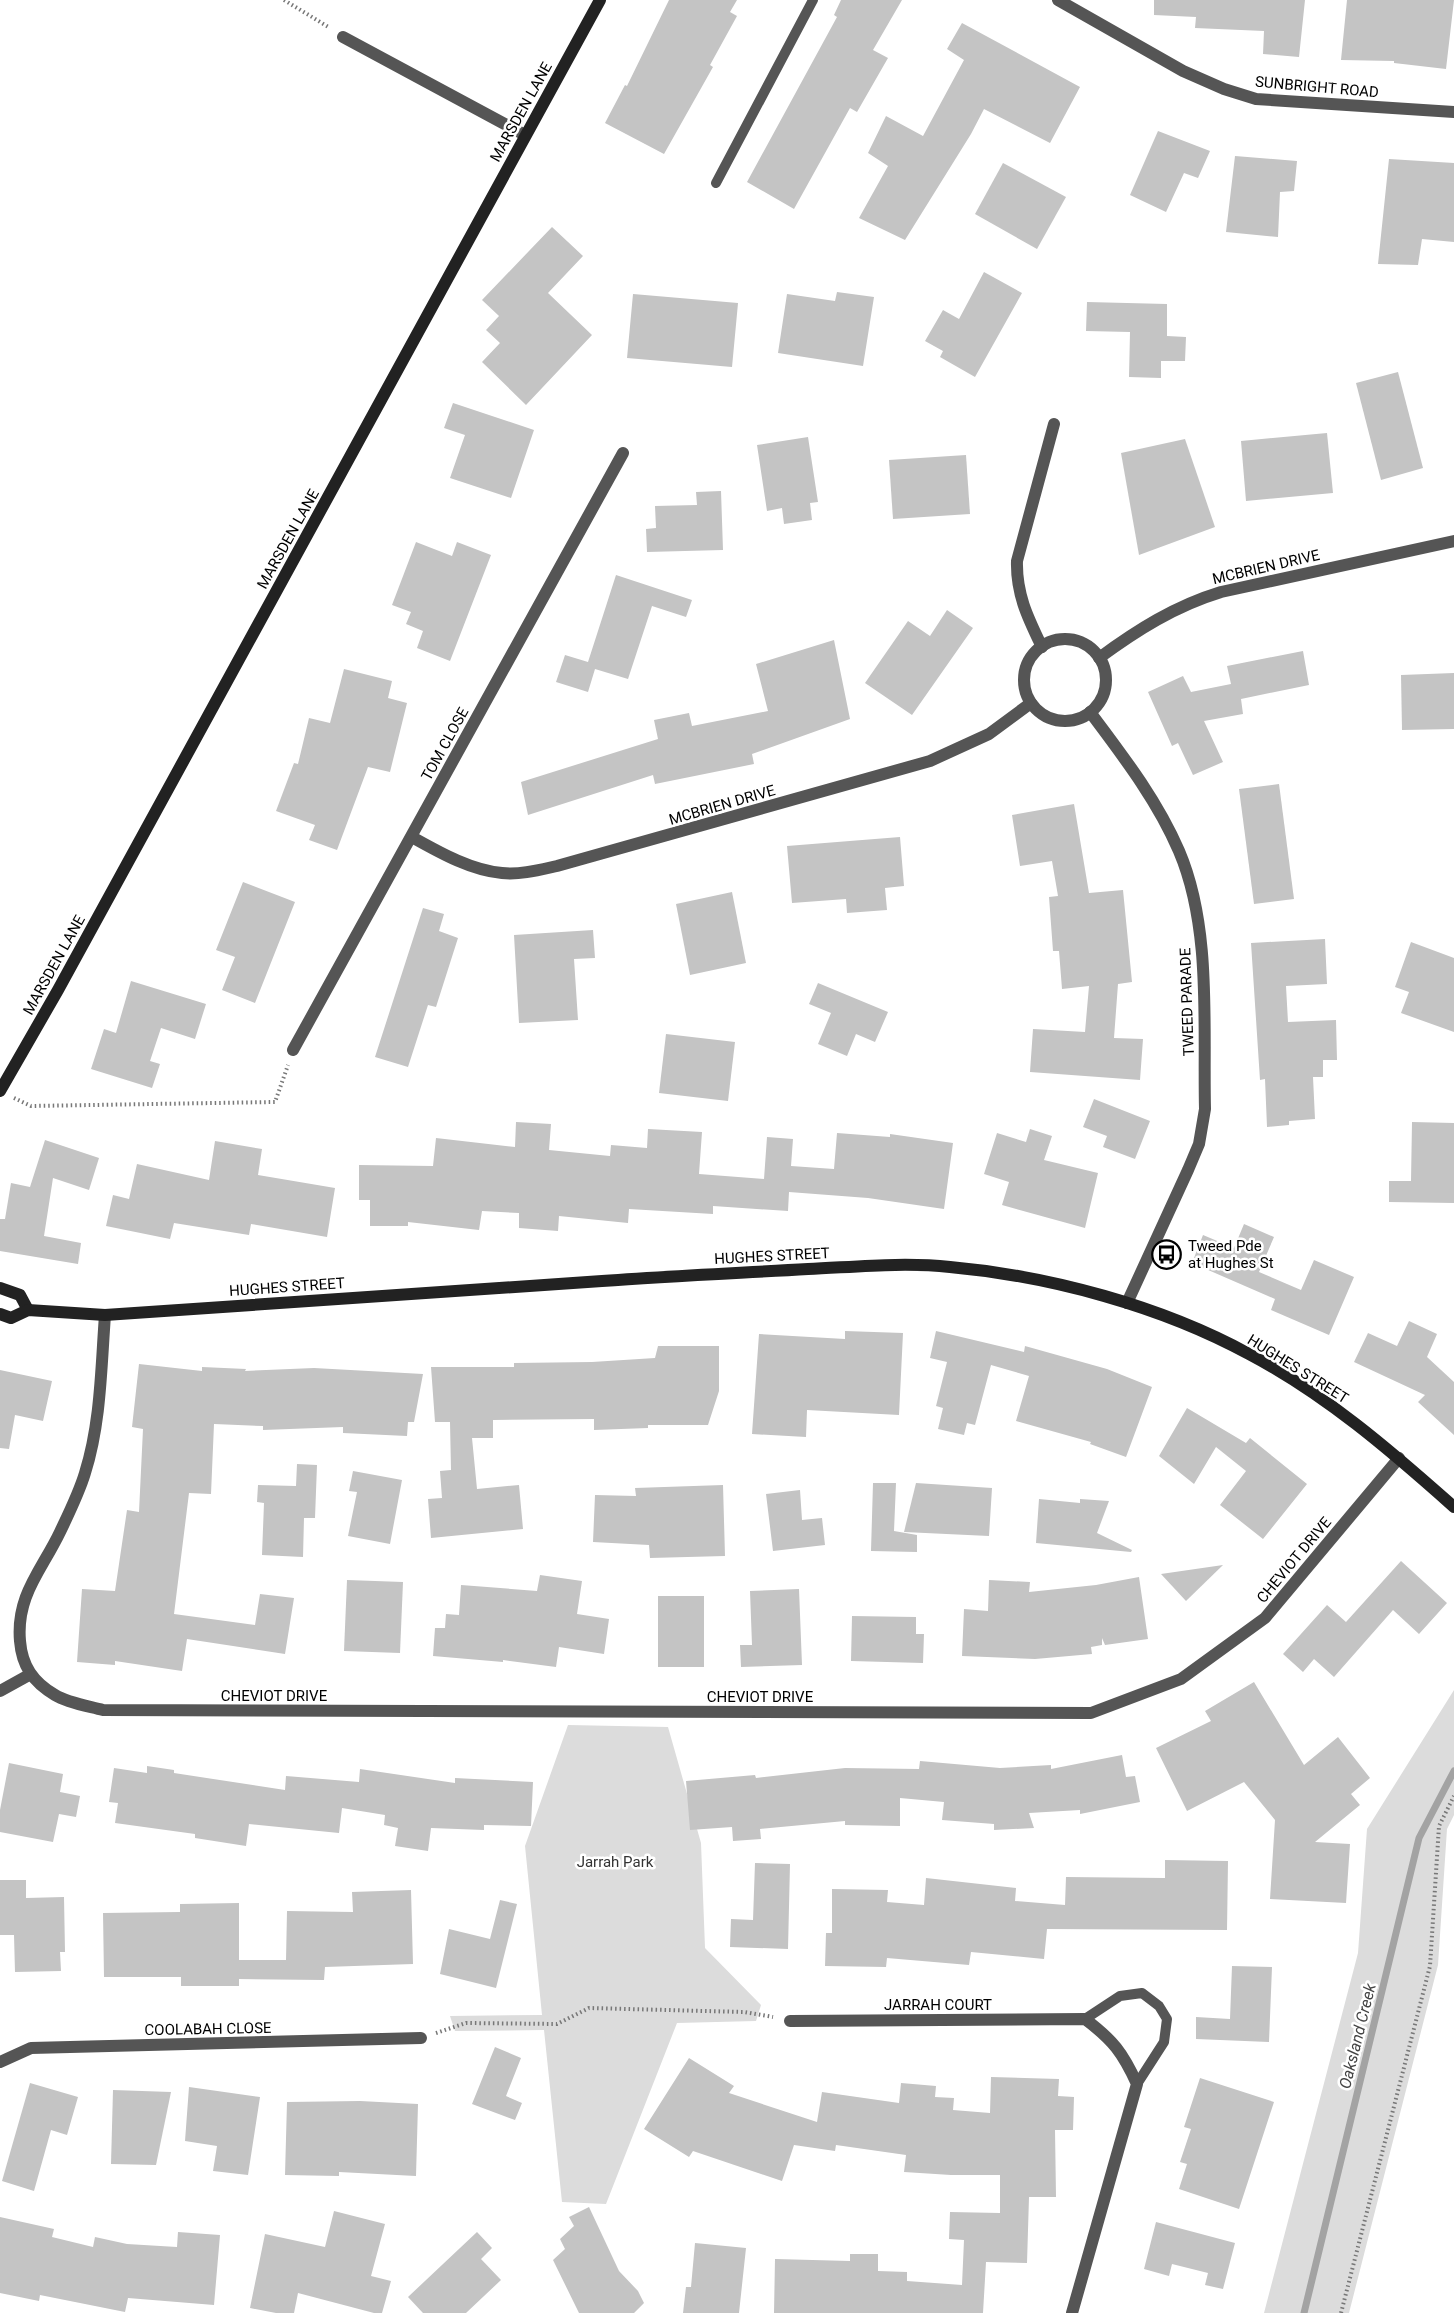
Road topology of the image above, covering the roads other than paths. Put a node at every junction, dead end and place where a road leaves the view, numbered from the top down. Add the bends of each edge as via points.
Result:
1 (600, 0) edge
2 (813, 0) edge
3 (1058, 0) edge
4 (343, 37) road end
5 (1454, 112) edge
6 (525, 135) junction
7 (716, 183) dead end
8 (1054, 424) dead end
9 (622, 453) dead end
10 (1454, 542) edge
11 (1042, 647) junction
12 (1099, 658) junction
13 (1031, 703) junction
14 (1090, 712) junction
15 (412, 837) junction
16 (293, 1050) road end
17 (5, 1093) edge
18 (0, 1288) edge
19 (1127, 1303) junction
20 (28, 1310) junction
21 (0, 1314) edge
22 (105, 1315) junction
23 (1399, 1458) junction
24 (1454, 1507) edge
25 (29, 1674) junction
26 (0, 1691) edge
27 (1085, 2019) junction
28 (790, 2021) road end
29 (421, 2038) road end
30 (0, 2062) edge
31 (1137, 2084) junction
32 (1072, 2313) edge

1 - 6 street, MARSDEN LANE
2 - 7 lane
3 - 5 street, SUNBRIGHT ROAD via 1183,71 1256,99
4 - 6 street
6 - 17 street, MARSDEN LANE
8 - 11 street via 1016,575 1023,607
9 - 15 street, TOM CLOSE
10 - 12 street, MCBRIEN DRIVE via 1198,599 1137,630
11 - 12 street via 1059,640 1077,641
11 - 13 street via 1026,669 1025,687
12 - 14 street via 1105,672 1105,687
13 - 14 street via 1043,715 1059,720 1076,720
13 - 15 street, MCBRIEN DRIVE via 989,734 930,761 557,866 501,873 474,867
14 - 19 street, TWEED PARADE via 1158,810 1180,853 1198,915 1202,954 1203,1128
15 - 16 street, TOM CLOSE
18 - 20 street via 20,1295
19 - 22 street, HUGHES STREET via 1000,1273 896,1264
19 - 23 street, HUGHES STREET via 1249,1353 1324,1400
20 - 21 street, HUGHES STREET via 11,1318
20 - 22 street, HUGHES STREET
22 - 25 street via 95,1433 85,1474 60,1533 22,1602 21,1656
23 - 24 street, HUGHES STREET
23 - 25 street, CHEVIOT DRIVE via 1265,1618 1181,1679 1091,1713 103,1710 56,1696
25 - 26 street
27 - 28 street, JARRAH COURT
27 - 31 street via 1124,2056
27 - 31 lane via 1120,1995 1142,1993 1159,2006 1167,2019 1164,2042
29 - 30 street, COOLABAH CLOSE via 31,2048
31 - 32 street

